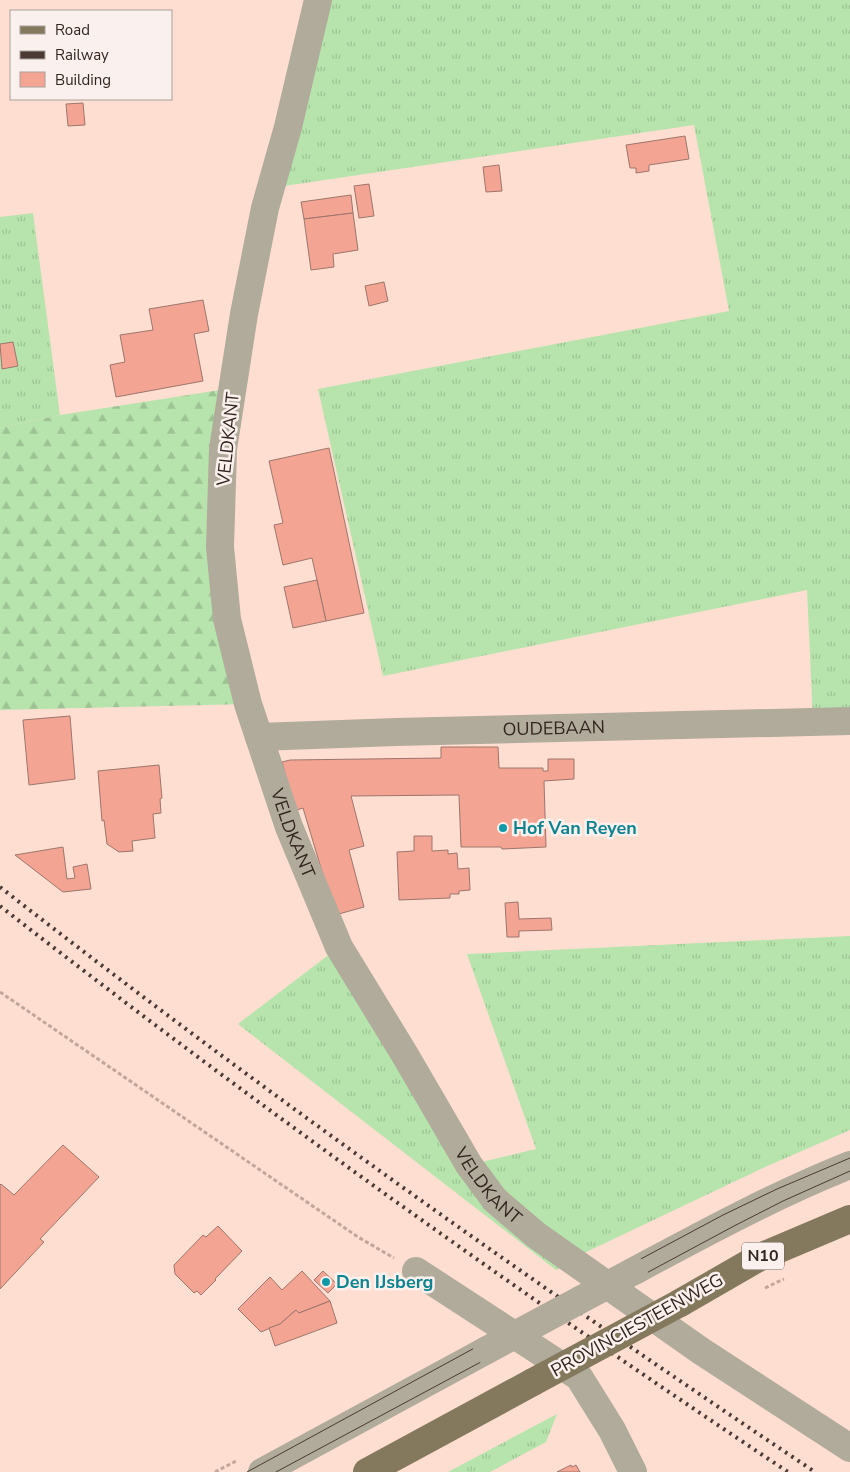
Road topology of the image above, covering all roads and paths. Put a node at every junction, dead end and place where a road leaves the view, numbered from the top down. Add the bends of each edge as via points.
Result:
1 (318, 0) edge
2 (850, 721) edge
3 (259, 737) junction
4 (0, 992) edge
5 (850, 1165) edge
6 (850, 1218) edge
7 (416, 1271) joint
8 (788, 1277) dead end
9 (762, 1289) dead end
10 (850, 1448) edge
11 (262, 1472) edge
12 (367, 1472) edge
13 (633, 1472) edge

1 - 3 street, VELDKANT via 265,208 244,314 224,449 220,546 227,619
2 - 3 street, OUDEBAAN
3 - 10 street, VELDKANT via 289,827 339,947 469,1165 494,1200 536,1235 701,1351
4 - 7 path via 358,1237
5 - 11 street, bridge via 780,1195 634,1271
6 - 12 main road, PROVINCIESTEENWEG / N10, bridge via 760,1257
7 - 13 street via 579,1377 621,1425
8 - 9 path

